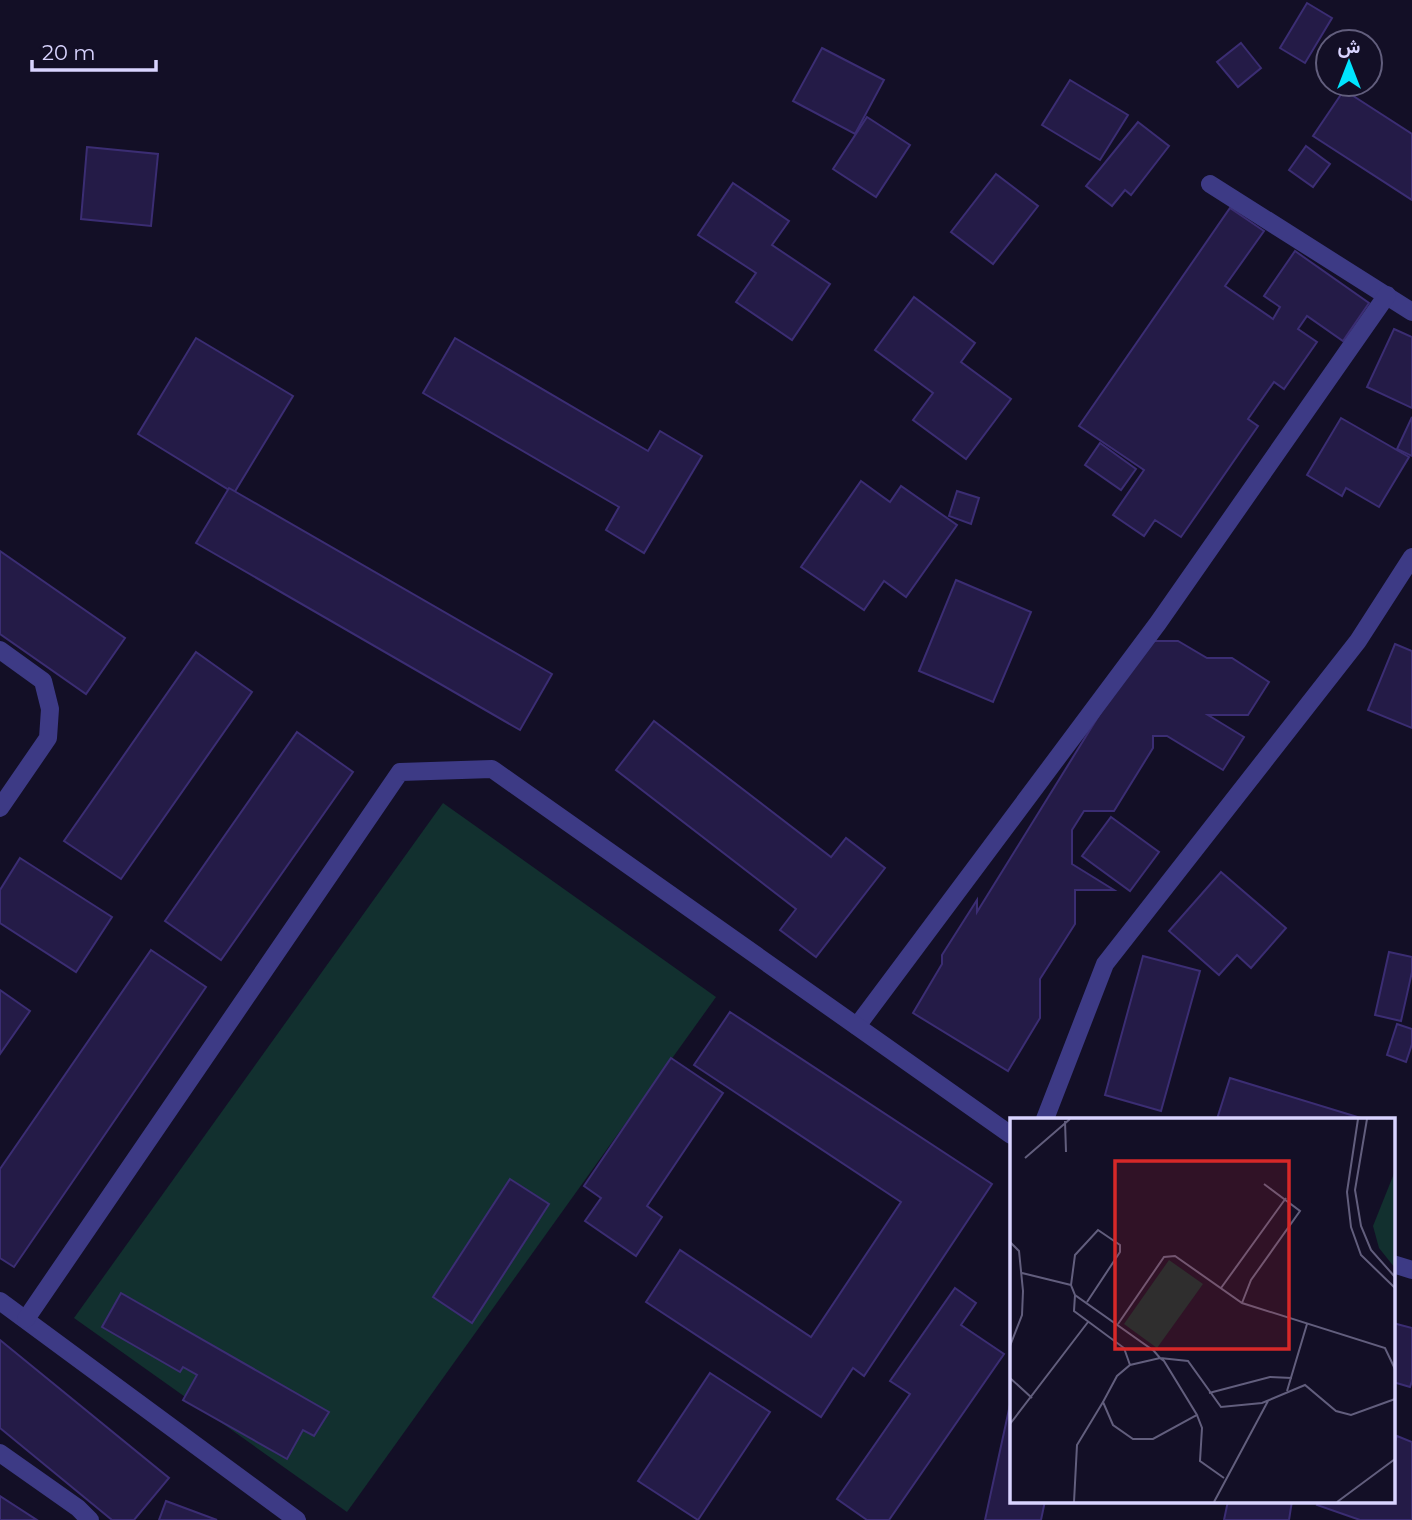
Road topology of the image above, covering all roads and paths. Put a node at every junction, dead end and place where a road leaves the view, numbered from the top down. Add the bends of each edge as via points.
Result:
1 (1210, 184) dead end
2 (1387, 295) junction
3 (1412, 312) edge
4 (1412, 556) edge
5 (0, 650) edge
6 (0, 808) edge
7 (857, 1026) junction
8 (1045, 1118) edge
9 (1010, 1134) edge
10 (1394, 1264) edge
11 (1412, 1270) edge
12 (0, 1301) edge
13 (26, 1319) junction
14 (0, 1452) edge
15 (90, 1520) edge
16 (297, 1520) edge

1 - 2 street
2 - 3 street
2 - 7 street via 1158,623
4 - 8 street via 1358,640 1105,964
5 - 6 street via 43,681 50,709 47,738
7 - 9 street
7 - 13 street via 492,769 400,772
10 - 11 street
12 - 13 street
13 - 16 street
14 - 15 street

